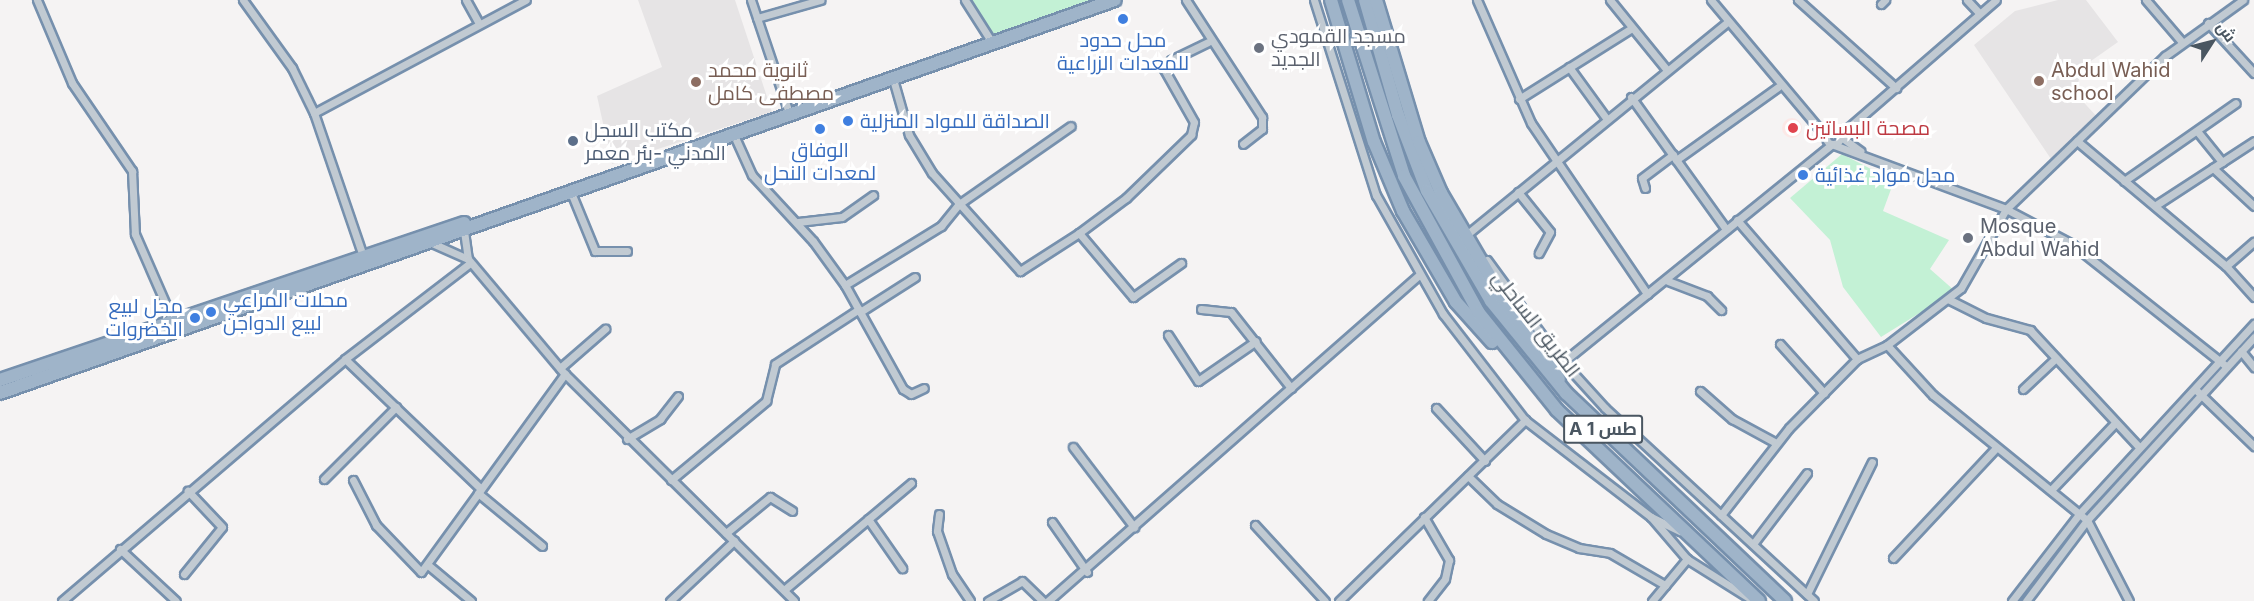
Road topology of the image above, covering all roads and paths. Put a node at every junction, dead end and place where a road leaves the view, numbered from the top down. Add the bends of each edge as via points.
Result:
1 (37, 0) edge
2 (243, 0) edge
3 (466, 0) edge
4 (526, 0) edge
5 (751, 0) edge
6 (965, 0) edge
7 (1115, 0) edge
8 (1186, 0) edge
9 (1314, 0) edge
10 (1331, 0) edge
11 (1348, 0) edge
12 (1365, 0) edge
13 (1376, 0) edge
14 (1477, 0) edge
15 (1610, 0) edge
16 (1711, 0) edge
17 (1798, 0) edge
18 (1967, 0) edge
19 (1996, 0) edge
20 (2146, 0) edge
21 (2243, 0) edge
22 (815, 1) edge
23 (1979, 13) junction
24 (757, 18) junction
25 (1727, 22) junction
26 (2208, 22) junction
27 (479, 23) junction
28 (1630, 29) junction
29 (1208, 42) junction
30 (2182, 42) junction
31 (993, 44) junction
32 (1569, 67) junction
33 (1666, 69) junction
34 (2254, 73) edge
35 (892, 79) junction
36 (1778, 87) junction
37 (1896, 88) junction
38 (1631, 97) junction
39 (1519, 99) junction
40 (2236, 103) dead end
41 (314, 113) junction
42 (789, 113) junction
43 (1606, 118) junction
44 (1813, 119) junction
45 (1071, 126) dead end
46 (2197, 131) junction
47 (733, 132) junction
48 (1837, 133) junction
49 (1829, 141) junction
50 (2077, 141) junction
51 (2254, 141) edge
52 (1243, 144) dead end
53 (1864, 154) junction
54 (1675, 158) junction
55 (1556, 160) junction
56 (2222, 162) junction
57 (2213, 168) junction
58 (2124, 181) junction
59 (1645, 188) dead end
60 (570, 190) junction
61 (1518, 192) junction
62 (873, 195) dead end
63 (959, 204) junction
64 (2156, 205) junction
65 (2254, 206) edge
66 (2006, 209) junction
67 (485, 220) junction
68 (1737, 220) junction
69 (798, 222) junction
70 (1725, 228) junction
71 (464, 231) junction
72 (1079, 232) junction
73 (1467, 235) junction
74 (2254, 242) edge
75 (432, 243) junction
76 (627, 251) dead end
77 (1539, 253) dead end
78 (469, 261) junction
79 (365, 262) junction
80 (1181, 263) dead end
81 (2226, 266) junction
82 (1419, 275) junction
83 (915, 277) dead end
84 (1668, 281) junction
85 (845, 285) junction
86 (275, 292) junction
87 (1647, 294) junction
88 (2254, 297) edge
89 (1948, 299) junction
90 (1201, 309) dead end
91 (1721, 310) dead end
92 (860, 311) junction
93 (173, 321) junction
94 (2254, 324) edge
95 (605, 329) dead end
96 (1168, 335) dead end
97 (2254, 337) edge
98 (1256, 341) junction
99 (1780, 344) dead end
100 (1887, 345) junction
101 (1504, 351) junction
102 (2241, 351) junction
103 (2056, 358) junction
104 (2219, 358) junction
105 (345, 359) junction
106 (1857, 360) junction
107 (1563, 362) junction
108 (2226, 366) junction
109 (2254, 367) edge
110 (562, 371) junction
111 (0, 380) edge
112 (2192, 387) junction
113 (924, 388) dead end
114 (1291, 388) junction
115 (2023, 389) dead end
116 (1700, 391) dead end
117 (0, 393) edge
118 (1566, 393) junction
119 (1824, 393) junction
120 (2200, 393) junction
121 (678, 396) dead end
122 (396, 406) junction
123 (1436, 408) dead end
124 (1525, 420) junction
125 (2115, 423) junction
126 (627, 439) junction
127 (1776, 443) junction
128 (2254, 446) edge
129 (1073, 447) dead end
130 (2139, 447) junction
131 (1996, 448) junction
132 (1485, 461) junction
133 (1872, 462) dead end
134 (1807, 472) dead end
135 (1468, 476) junction
136 (324, 479) dead end
137 (353, 480) dead end
138 (670, 480) junction
139 (911, 483) dead end
140 (2051, 490) junction
141 (188, 491) junction
142 (479, 491) junction
143 (792, 511) dead end
144 (2080, 513) junction
145 (939, 514) dead end
146 (1721, 515) junction
147 (1424, 517) junction
148 (1651, 517) junction
149 (868, 519) junction
150 (2087, 520) junction
151 (1052, 522) dead end
152 (1255, 525) dead end
153 (1134, 527) junction
154 (726, 533) junction
155 (1696, 540) junction
156 (734, 541) junction
157 (1753, 544) junction
158 (542, 546) dead end
159 (120, 549) junction
160 (1893, 558) dead end
161 (1687, 559) junction
162 (428, 565) junction
163 (902, 568) dead end
164 (1087, 572) junction
165 (184, 574) dead end
166 (1665, 585) junction
167 (784, 590) junction
168 (1807, 594) junction
169 (62, 601) edge
170 (176, 601) edge
171 (471, 601) edge
172 (670, 601) edge
173 (794, 601) edge
174 (970, 601) edge
175 (988, 601) edge
176 (1043, 601) edge
177 (1048, 601) edge
178 (1325, 601) edge
179 (1339, 601) edge
180 (1428, 601) edge
181 (1652, 601) edge
182 (1757, 601) edge
183 (1785, 601) edge
184 (1814, 601) edge
185 (2012, 601) edge
186 (2026, 601) edge
187 (2129, 601) edge

1 - 93 street via 72,83 132,171 135,234
2 - 41 street via 292,68
3 - 27 street
4 - 27 street
5 - 24 street
6 - 31 street
7 - 31 highway
8 - 29 street
9 - 82 street via 1362,159
10 - 101 highway via 1374,142 1416,238 1456,302
11 - 101 highway, الطريق الساحلي / A 1 طس via 1397,159 1435,241
12 - 118 highway, الطريق الساحلي / A 1 طس via 1411,152 1448,234 1491,301
13 - 73 highway via 1419,142
14 - 39 street
15 - 28 street
16 - 25 street
17 - 37 street
18 - 23 street
19 - 23 street
20 - 30 street
21 - 26 street
22 - 24 street
23 - 37 street
24 - 42 street
25 - 33 street
25 - 36 street
26 - 30 street
26 - 34 street
27 - 41 street
28 - 32 street
28 - 33 street
29 - 52 street via 1262,117 1262,129
29 - 72 street via 1164,69 1194,122 1191,135 1126,198
30 - 50 street
31 - 35 highway
32 - 39 street
32 - 43 street
33 - 38 street
35 - 42 highway
35 - 63 street via 909,135
36 - 44 street
36 - 54 street
37 - 48 street
38 - 43 street
38 - 54 street
39 - 55 street
40 - 46 street
41 - 79 street
42 - 47 highway
43 - 55 street
44 - 48 street
44 - 49 street
45 - 63 street
46 - 56 street
46 - 58 street
47 - 60 highway
47 - 69 street via 752,175
48 - 49 street
48 - 49 street
48 - 53 street
49 - 53 street
49 - 68 street via 1819,156
50 - 58 street
50 - 66 street
51 - 56 street
53 - 66 street
54 - 59 street via 1642,178
54 - 70 street
55 - 61 street
55 - 87 street
56 - 57 street
57 - 64 street
57 - 65 street
58 - 64 street
60 - 67 highway
60 - 76 street via 596,251
61 - 73 street
61 - 77 street via 1550,232
62 - 69 street via 842,217
63 - 72 street via 1020,272
63 - 85 street via 941,226
64 - 81 street
66 - 89 street via 1961,288
66 - 104 street via 2072,244
67 - 71 highway
67 - 79 highway
68 - 70 street
68 - 106 street
69 - 85 street
70 - 84 street
71 - 75 highway
71 - 78 street
72 - 80 street via 1133,297
73 - 107 street
73 - 118 highway
74 - 81 street
75 - 78 street
75 - 79 highway
78 - 105 street
78 - 110 street
79 - 86 highway
81 - 88 street
82 - 114 street
82 - 124 street via 1469,351
83 - 92 street
84 - 87 street
84 - 91 street via 1707,296
85 - 92 street
86 - 93 highway
86 - 117 highway
87 - 107 street
89 - 100 street
89 - 103 street via 1986,318 2020,323
90 - 98 street via 1232,312
92 - 113 street via 903,389 910,394
92 - 138 street via 775,363 766,401
93 - 111 highway
94 - 104 street
95 - 110 street
96 - 98 street via 1198,381
97 - 102 street
98 - 114 street
99 - 119 street
100 - 106 street
100 - 131 street via 1933,395
101 - 155 highway, الطريق الساحلي / A 1 طس via 1557,410
102 - 108 street
102 - 109 street
103 - 115 street
103 - 125 street
104 - 108 street
104 - 112 street
105 - 122 street
105 - 141 street
106 - 119 street
107 - 146 street
108 - 120 street
110 - 126 street
110 - 142 street
112 - 120 street
112 - 130 street
114 - 153 street
116 - 127 street via 1732,419
118 - 183 highway, الطريق الساحلي / A 1 طس
119 - 127 street
120 - 128 street
120 - 150 street
121 - 126 street via 660,419
122 - 136 street
122 - 142 street
123 - 132 street
124 - 132 street
124 - 148 street
125 - 130 street
125 - 140 street
126 - 138 street
127 - 146 street
129 - 153 street
130 - 144 street
131 - 140 street
131 - 160 street
132 - 135 street
133 - 168 street
134 - 157 street
135 - 147 street
135 - 166 street via 1497,504 1546,534 1579,548 1610,553
137 - 162 street via 376,525 416,573
138 - 154 street
139 - 149 street
140 - 144 street
141 - 159 street
141 - 165 street via 222,527
142 - 158 street
142 - 162 street
143 - 154 street via 770,497
144 - 150 street
144 - 185 street
145 - 174 street via 937,531 952,574
146 - 157 street
147 - 179 street
147 - 180 street via 1449,560 1445,579
148 - 155 street
148 - 161 street
149 - 163 street
149 - 167 street
150 - 186 street
150 - 187 street
151 - 164 street
152 - 178 street
153 - 164 street
154 - 156 street
155 - 182 highway, الطريق الساحلي / A 1 طس
156 - 167 street
156 - 172 street
157 - 168 street
159 - 169 street
159 - 170 street
161 - 166 street
161 - 182 street
162 - 171 street
164 - 177 street
166 - 181 street
167 - 173 street
168 - 184 street
175 - 176 street via 1022,581

